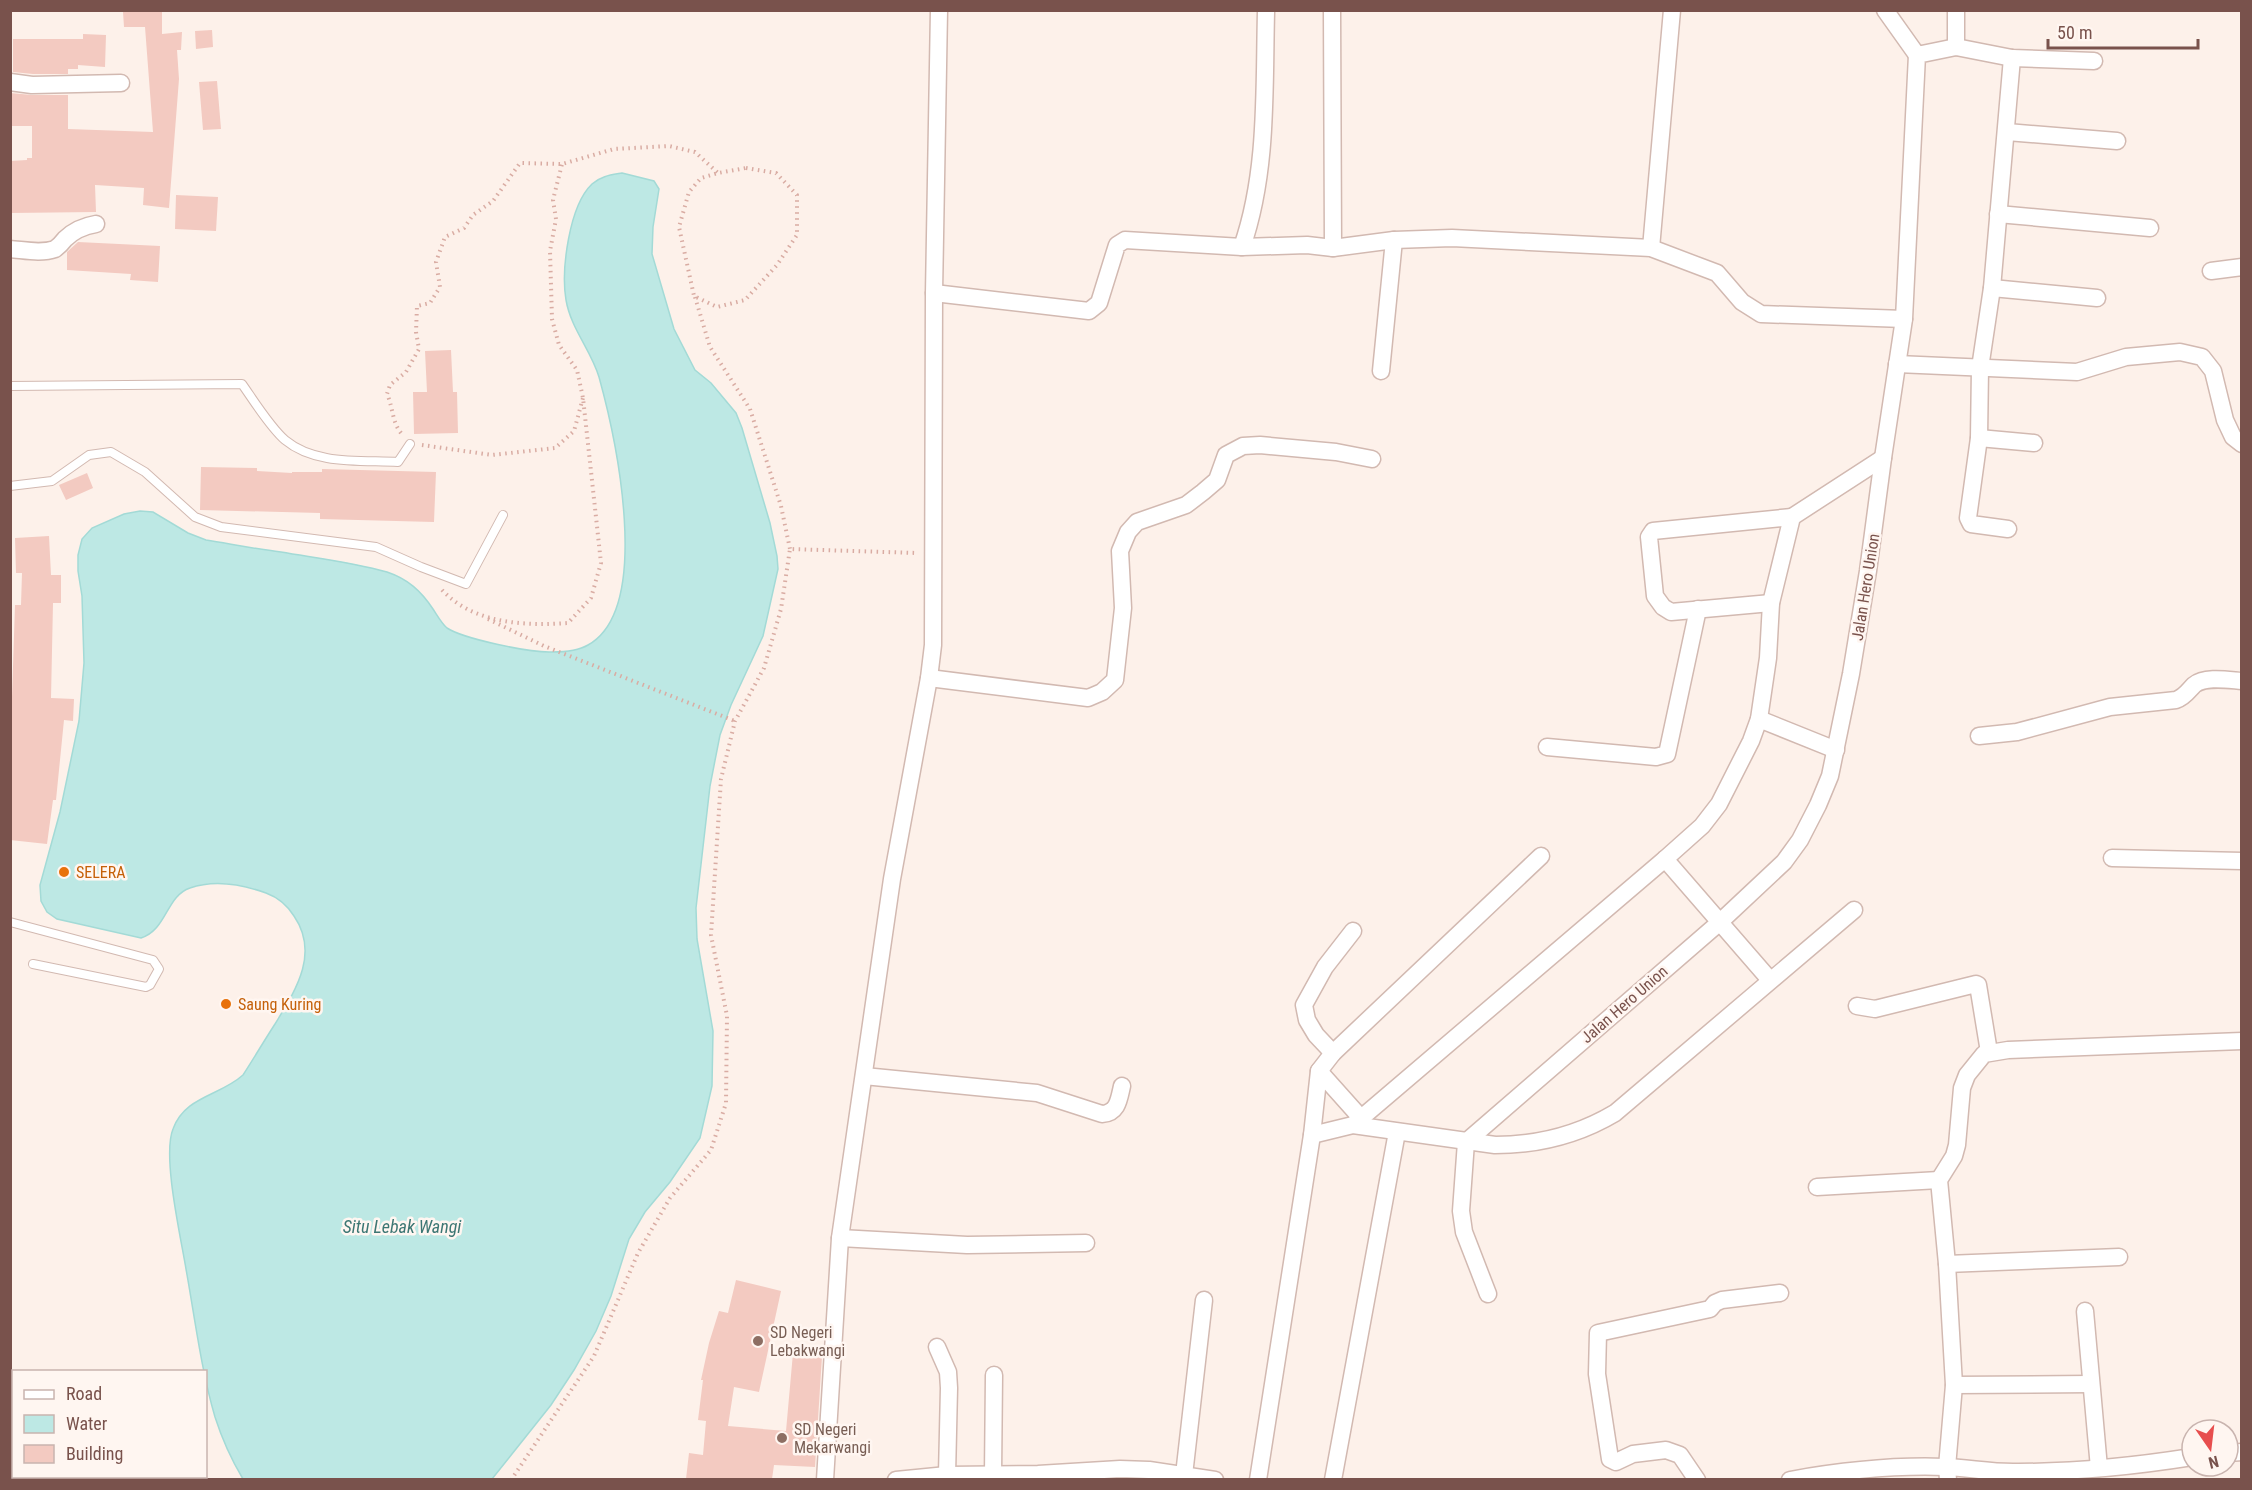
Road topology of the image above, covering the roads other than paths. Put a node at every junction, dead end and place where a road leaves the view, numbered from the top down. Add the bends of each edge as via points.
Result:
1 (939, 10) edge
2 (1332, 10) edge
3 (1672, 10) edge
4 (1885, 10) edge
5 (1956, 10) edge
6 (1266, 12) dead end
7 (1956, 48) junction
8 (1917, 55) junction
9 (2012, 58) junction
10 (2094, 61) dead end
11 (10, 82) edge
12 (121, 83) dead end
13 (2007, 132) junction
14 (2117, 141) dead end
15 (1998, 214) junction
16 (96, 224) dead end
17 (2150, 228) dead end
18 (1394, 240) junction
19 (1242, 247) junction
20 (1333, 248) junction
21 (1650, 248) junction
22 (10, 249) edge
23 (2241, 267) edge
24 (2211, 271) dead end
25 (1992, 288) junction
26 (934, 293) junction
27 (2097, 298) dead end
28 (1904, 319) junction
29 (1897, 363) junction
30 (1980, 368) junction
31 (1381, 371) dead end
32 (10, 386) edge
33 (1979, 438) junction
34 (2034, 443) dead end
35 (410, 444) road end
36 (2241, 444) edge
37 (1883, 458) junction
38 (1372, 459) dead end
39 (10, 486) edge
40 (504, 516) dead end
41 (1792, 516) junction
42 (2008, 529) dead end
43 (1771, 603) junction
44 (1698, 609) junction
45 (929, 678) junction
46 (2241, 681) edge
47 (1759, 719) junction
48 (1979, 736) dead end
49 (1547, 747) dead end
50 (1836, 750) junction
51 (1541, 856) dead end
52 (2112, 858) dead end
53 (1665, 859) junction
54 (2241, 861) edge
55 (1854, 910) dead end
56 (10, 922) edge
57 (1720, 922) junction
58 (1353, 931) dead end
59 (33, 964) dead end
60 (1770, 980) junction
61 (1857, 1006) dead end
62 (2241, 1041) edge
63 (1989, 1052) junction
64 (1333, 1053) junction
65 (1319, 1071) junction
66 (864, 1076) junction
67 (1122, 1086) dead end
68 (1357, 1122) junction
69 (1398, 1132) junction
70 (1312, 1135) junction
71 (1466, 1142) junction
72 (1939, 1180) junction
73 (1817, 1187) dead end
74 (840, 1238) junction
75 (1086, 1243) dead end
76 (2119, 1257) dead end
77 (1947, 1264) junction
78 (1780, 1293) dead end
79 (1488, 1294) dead end
80 (1204, 1300) dead end
81 (2085, 1311) dead end
82 (938, 1347) dead end
83 (994, 1375) dead end
84 (2091, 1384) junction
85 (1954, 1385) junction
86 (10, 1432) edge
87 (12, 1455) edge
88 (2180, 1458) edge
89 (2099, 1468) junction
90 (1948, 1473) edge
91 (993, 1474) junction
92 (947, 1475) junction
93 (1185, 1475) junction
94 (825, 1479) edge
95 (896, 1479) edge
96 (1215, 1479) edge
97 (1258, 1479) edge
98 (1333, 1479) edge
99 (1697, 1479) edge
100 (1790, 1479) edge

1 - 26 street
2 - 20 street
3 - 21 street
4 - 8 street
5 - 7 street
6 - 19 street via 1263,133 1257,190
7 - 8 street
7 - 9 street
8 - 28 street, Jalan Hero Union
9 - 10 street
9 - 13 street
11 - 12 street
13 - 14 street
13 - 15 street
15 - 17 street
15 - 25 street
16 - 22 street via 83,226 51,250
18 - 20 street
18 - 21 street via 1452,238
18 - 31 street
19 - 20 street
19 - 26 street via 1125,240 1117,245 1099,303 1089,311
21 - 28 street via 1717,273 1742,302 1761,314
23 - 24 street
25 - 27 street
25 - 30 street
26 - 45 street via 933,645
28 - 29 street, Jalan Hero Union
29 - 30 street
29 - 37 street, Jalan Hero Union
30 - 33 street
30 - 36 street via 2077,372 2135,356 2180,352 2202,357 2213,371 2225,420
32 - 35 lane via 242,384 284,439 307,453 398,462
33 - 34 street
33 - 42 street via 1968,518 1971,524
37 - 41 street
37 - 50 street, Jalan Hero Union via 1868,571
38 - 45 street via 1336,452 1243,446 1226,455 1217,480 1186,505 1137,522 1120,551 1123,609 1115,680 1102,692 1088,698
39 - 40 lane via 52,481 89,455 111,452 144,472 195,517 221,527 376,547 466,584
41 - 43 street
41 - 44 street via 1653,531 1649,537 1655,596 1671,612
43 - 44 street
43 - 47 street
44 - 49 street via 1667,754 1656,757
45 - 66 street via 892,879
46 - 48 street via 2196,683 2176,700 2110,707 2017,732
47 - 50 street
47 - 53 street via 1719,804
50 - 57 street, Jalan Hero Union via 1830,776 1800,840 1784,862
51 - 64 street
52 - 54 street
53 - 57 street
53 - 68 street
55 - 60 street
56 - 59 lane via 153,960 159,969 146,987
57 - 60 street
57 - 71 street, Jalan Hero Union
58 - 64 street via 1324,967 1304,1005 1306,1020
60 - 71 street via 1598,1124 1554,1139 1516,1145
61 - 63 street via 1875,1009 1976,984
62 - 63 street
63 - 72 street via 1979,1058 1967,1075 1962,1088 1957,1145
64 - 65 street
65 - 68 street
65 - 70 street
66 - 67 street via 1037,1093 1102,1114 1114,1111
66 - 74 street
68 - 69 street
68 - 70 street
69 - 71 street
69 - 98 street
70 - 97 street
71 - 79 street via 1461,1211 1464,1232
72 - 73 street
72 - 77 street
74 - 75 street via 968,1245
74 - 94 street
76 - 77 street
77 - 85 street
78 - 99 street via 1722,1300 1710,1309 1598,1333 1597,1374 1610,1459 1616,1462 1633,1454 1666,1450 1680,1455
80 - 93 street
81 - 84 street
82 - 92 street via 948,1372
83 - 91 street
84 - 85 street
84 - 89 street
85 - 90 street
86 - 87 highway
88 - 89 street
89 - 90 street
90 - 100 street via 1881,1468
91 - 92 street
91 - 93 street via 1120,1468
92 - 95 street
93 - 96 street

